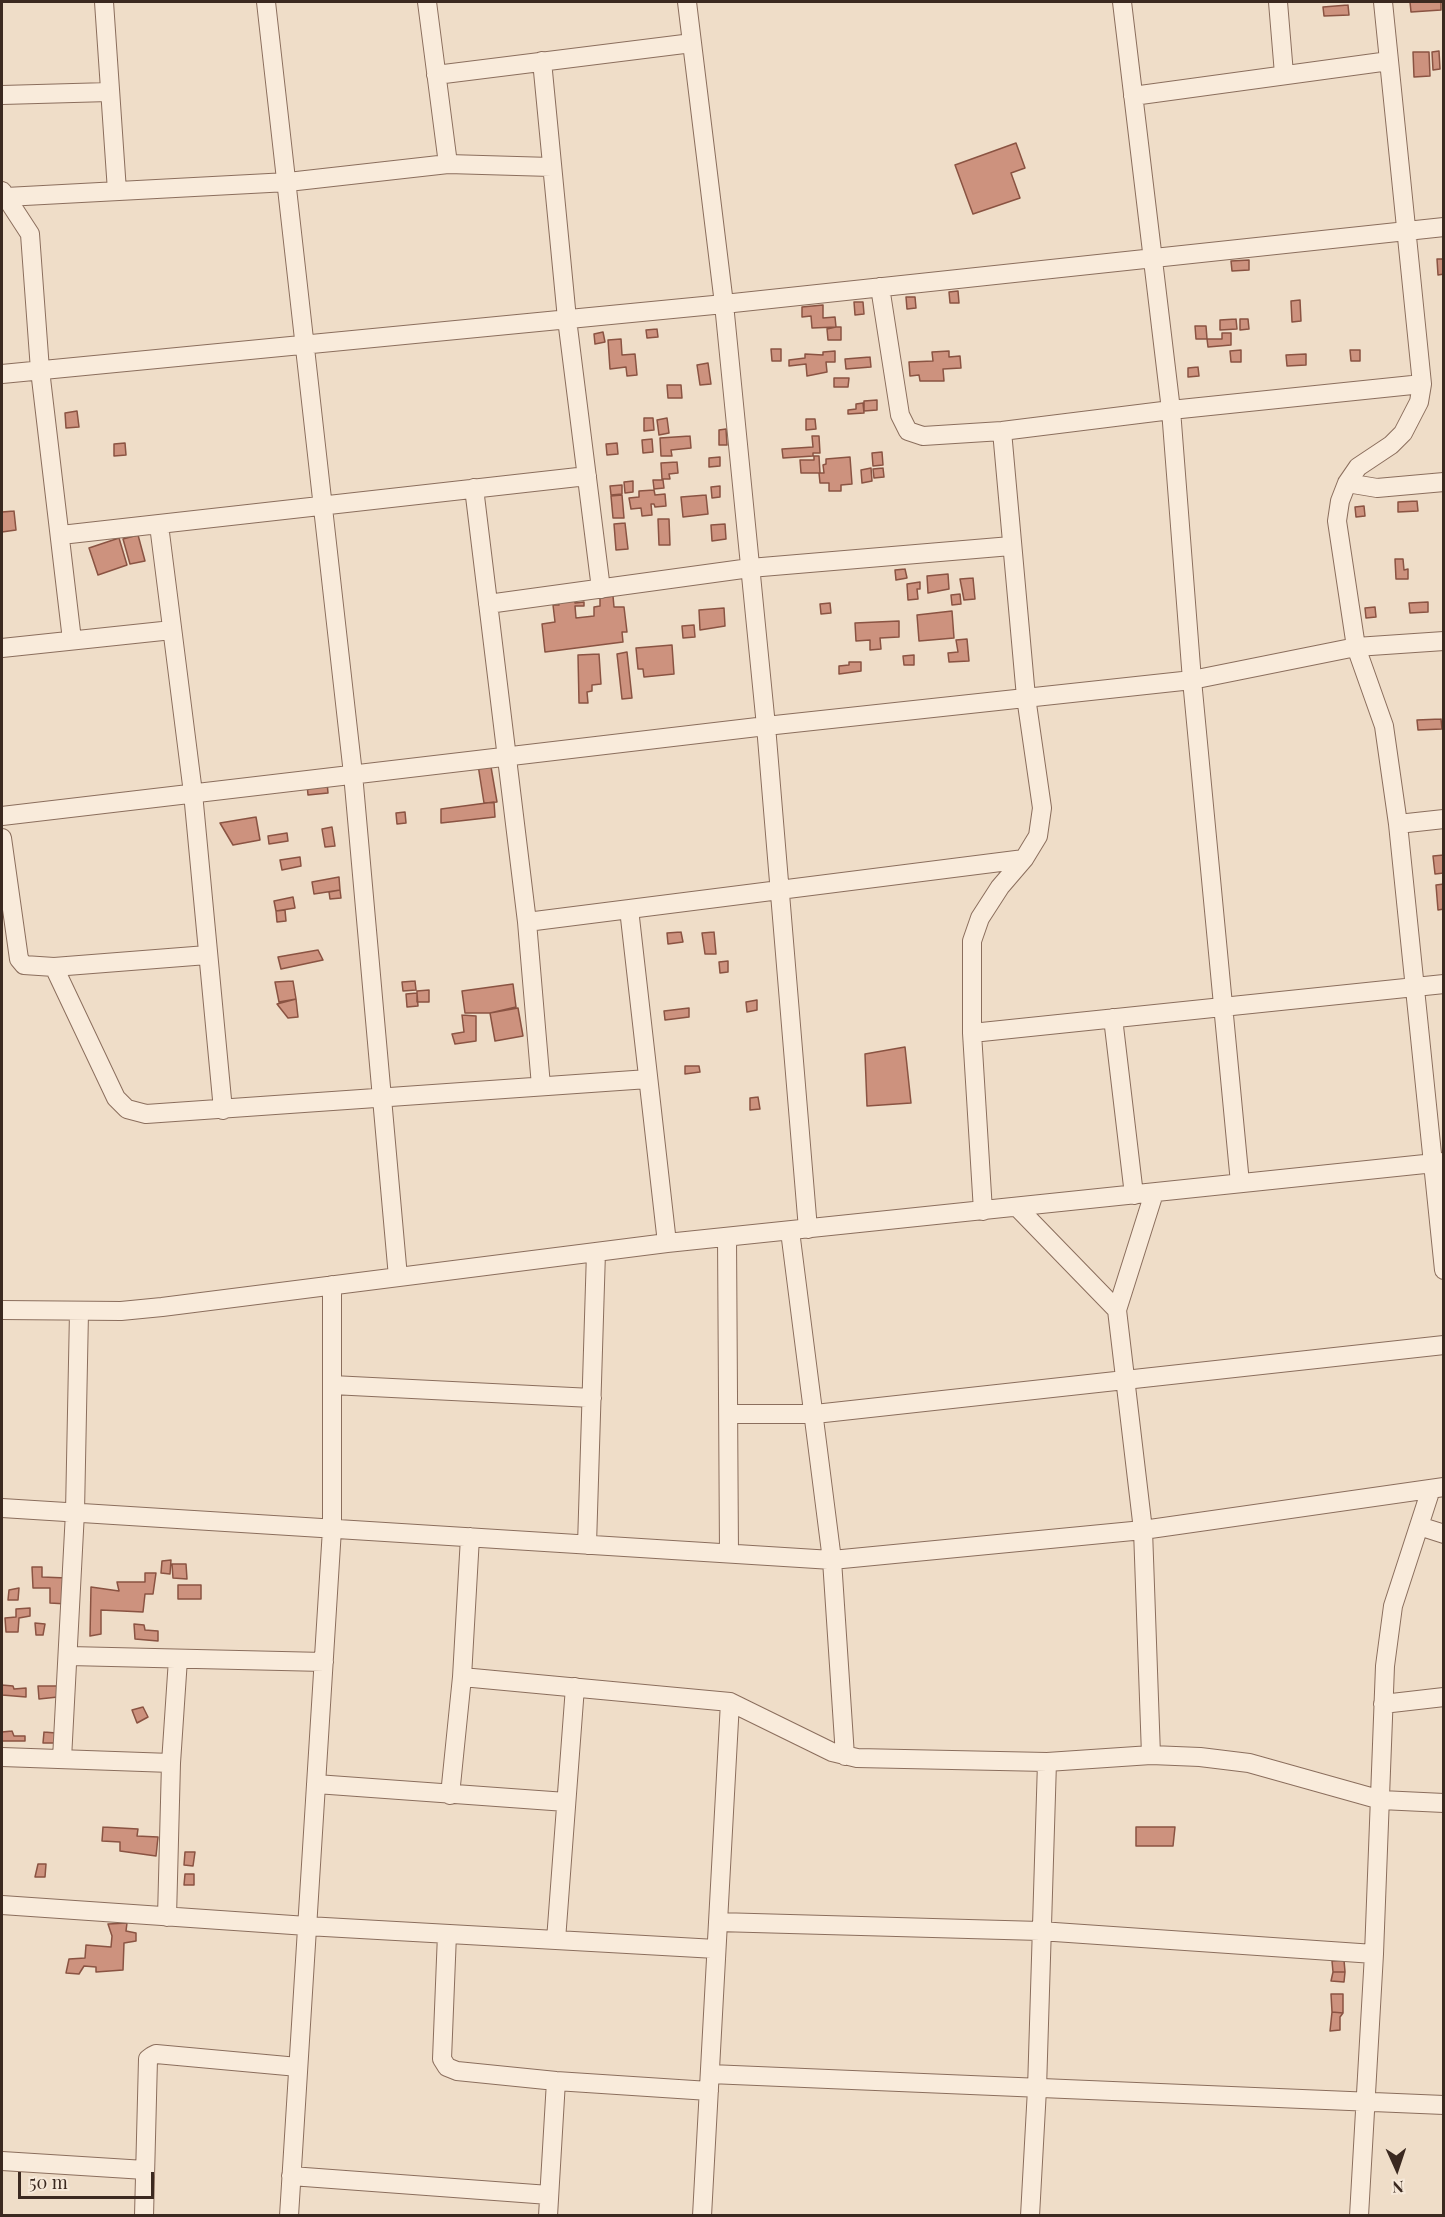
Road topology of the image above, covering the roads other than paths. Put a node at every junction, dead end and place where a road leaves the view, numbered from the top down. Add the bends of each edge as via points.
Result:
1 (104, 2) edge
2 (266, 2) edge
3 (427, 2) edge
4 (687, 2) edge
5 (1122, 2) edge
6 (1278, 2) edge
7 (1383, 2) edge
8 (692, 43) junction
9 (542, 61) junction
10 (1389, 61) junction
11 (1284, 74) junction
12 (436, 75) junction
13 (109, 92) junction
14 (2, 95) edge
15 (1133, 96) junction
16 (448, 164) junction
17 (551, 167) junction
18 (288, 182) junction
19 (117, 191) junction
20 (4, 194) edge
21 (1443, 227) edge
22 (1405, 231) junction
23 (1150, 256) junction
24 (880, 287) junction
25 (724, 304) junction
26 (567, 320) junction
27 (306, 345) junction
28 (40, 370) junction
29 (2, 374) edge
30 (1422, 384) junction
31 (1171, 410) junction
32 (1002, 431) junction
33 (587, 476) junction
34 (1443, 482) edge
35 (1347, 483) junction
36 (474, 488) junction
37 (324, 506) junction
38 (159, 525) junction
39 (61, 535) junction
40 (1011, 546) junction
41 (750, 568) junction
42 (601, 589) junction
43 (488, 604) junction
44 (172, 630) junction
45 (72, 640) junction
46 (1443, 641) edge
47 (1356, 647) junction
48 (2, 648) edge
49 (1192, 680) junction
50 (1026, 697) junction
51 (766, 726) junction
52 (505, 756) junction
53 (353, 774) junction
54 (193, 794) junction
55 (2, 816) edge
56 (1443, 819) edge
57 (1398, 824) junction
58 (2, 838) edge
59 (1024, 859) junction
60 (779, 890) junction
61 (629, 909) junction
62 (527, 922) junction
63 (207, 956) junction
64 (54, 967) junction
65 (1443, 984) edge
66 (1414, 987) junction
67 (1224, 1006) junction
68 (1113, 1018) junction
69 (972, 1033) junction
70 (648, 1079) junction
71 (542, 1086) junction
72 (382, 1095) junction
73 (224, 1110) junction
74 (1438, 1163) edge
75 (1240, 1183) junction
76 (1154, 1193) junction
77 (1134, 1195) junction
78 (1017, 1207) junction
79 (983, 1211) junction
80 (808, 1229) junction
81 (790, 1231) junction
82 (727, 1237) junction
83 (667, 1243) junction
84 (596, 1252) junction
85 (1443, 1270) edge
86 (398, 1277) junction
87 (332, 1285) junction
88 (2, 1310) edge
89 (1117, 1310) junction
90 (79, 1312) junction
91 (1443, 1345) edge
92 (1125, 1380) junction
93 (332, 1385) junction
94 (592, 1398) junction
95 (729, 1414) junction
96 (815, 1414) junction
97 (1437, 1488) edge
98 (2, 1508) edge
99 (75, 1512) junction
100 (1419, 1526) junction
101 (332, 1528) junction
102 (1143, 1530) junction
103 (1443, 1534) edge
104 (470, 1537) junction
105 (587, 1545) junction
106 (729, 1553) junction
107 (832, 1560) junction
108 (69, 1656) junction
109 (178, 1659) junction
110 (324, 1662) junction
111 (462, 1677) junction
112 (574, 1687) junction
113 (1443, 1697) edge
114 (730, 1702) junction
115 (1383, 1704) junction
116 (1151, 1755) junction
117 (845, 1756) junction
118 (2, 1757) edge
119 (62, 1759) junction
120 (1047, 1762) junction
121 (171, 1763) junction
122 (316, 1784) junction
123 (450, 1795) junction
124 (1380, 1800) junction
125 (566, 1802) junction
126 (1443, 1803) edge
127 (2, 1905) edge
128 (167, 1917) junction
129 (718, 1923) junction
130 (307, 1926) junction
131 (1040, 1931) junction
132 (447, 1934) junction
133 (556, 1940) junction
134 (716, 1949) junction
135 (1374, 1954) junction
136 (298, 2067) junction
137 (556, 2081) junction
138 (709, 2082) junction
139 (1037, 2089) junction
140 (1365, 2101) junction
141 (1443, 2104) edge
142 (2, 2161) edge
143 (145, 2170) junction
144 (291, 2176) junction
145 (549, 2195) junction
146 (144, 2216) edge
147 (289, 2216) edge
148 (548, 2216) edge
149 (702, 2216) edge
150 (1030, 2216) edge
151 (1359, 2216) edge

1 - 13 street
2 - 18 street
3 - 12 street
4 - 8 street
5 - 15 street
6 - 11 street
7 - 10 street
8 - 9 street
8 - 25 street
9 - 12 street
9 - 17 street
10 - 11 street
10 - 22 street
11 - 15 street
12 - 16 street
13 - 14 street
13 - 19 street
15 - 23 street
16 - 17 street
16 - 18 street
17 - 26 street
18 - 19 street
18 - 27 street
19 - 20 street
20 - 28 street via 30,234
21 - 22 street
22 - 23 street
22 - 30 street
23 - 24 street
23 - 31 street
24 - 25 street
24 - 32 street via 900,415 908,431 923,436
25 - 26 street
25 - 41 street
26 - 27 street
26 - 33 street
27 - 28 street
27 - 37 street
28 - 29 street
28 - 39 street
30 - 31 street
30 - 35 street via 1416,410 1403,433 1358,467
31 - 32 street
31 - 49 street
32 - 40 street
33 - 36 street
33 - 42 street
34 - 35 street via 1377,488
35 - 47 street via 1337,520
36 - 37 street
36 - 43 street
37 - 38 street
37 - 53 street
38 - 39 street
38 - 44 street
39 - 45 street
40 - 41 street
40 - 50 street
41 - 42 street
41 - 51 street
42 - 43 street
43 - 52 street
44 - 45 street
44 - 54 street
45 - 48 street
46 - 47 street
47 - 49 street
47 - 57 street via 1384,726
49 - 50 street
49 - 67 street
50 - 51 street
50 - 59 street via 1042,808 1038,836
51 - 52 street
51 - 60 street
52 - 53 street
52 - 62 street
53 - 54 street
53 - 72 street
54 - 55 street
54 - 63 street
56 - 57 street
57 - 66 street
58 - 64 street via 20,959 24,965
59 - 60 street
59 - 69 street via 980,918 972,941
60 - 61 street
60 - 80 street
61 - 62 street
61 - 70 street
62 - 71 street
63 - 64 street
63 - 73 street
64 - 73 street via 116,1098 127,1109 146,1114
65 - 66 street
66 - 67 street
66 - 74 street
67 - 68 street
67 - 75 street
68 - 69 street
68 - 77 street
69 - 79 street
70 - 71 street
70 - 83 street
71 - 72 street
72 - 73 street
72 - 86 street
74 - 75 street
74 - 85 street
75 - 76 street
76 - 77 street
76 - 89 street
77 - 78 street
78 - 79 street
78 - 89 street
79 - 80 street
80 - 81 street
81 - 82 street
81 - 96 street
82 - 83 street
82 - 95 street
83 - 84 street
84 - 86 street
84 - 94 street
86 - 87 street
87 - 90 street via 162,1307
87 - 93 street
88 - 90 street
89 - 92 street
90 - 99 street
91 - 92 street
92 - 96 street
92 - 102 street
93 - 94 street
93 - 101 street
94 - 105 street
95 - 96 street
95 - 106 street
96 - 107 street
97 - 100 street
97 - 102 street
98 - 99 street
99 - 101 street
99 - 108 street
100 - 103 street
100 - 115 street via 1392,1606
101 - 104 street
101 - 110 street
102 - 107 street
102 - 116 street
104 - 105 street
104 - 111 street
105 - 106 street
106 - 107 street
107 - 117 street
108 - 109 street
108 - 119 street
109 - 110 street
109 - 121 street
110 - 122 street
111 - 112 street
111 - 123 street
112 - 114 street
112 - 125 street
113 - 115 street
114 - 117 street
114 - 129 street
115 - 124 street
116 - 120 street
116 - 124 street via 1249,1763
117 - 120 street
118 - 119 street
119 - 121 street
120 - 131 street
121 - 128 street
122 - 123 street
122 - 130 street
123 - 125 street
124 - 126 street
124 - 135 street
125 - 133 street
127 - 128 street
128 - 130 street
129 - 131 street
129 - 134 street
130 - 132 street
130 - 136 street
131 - 135 street
131 - 139 street
132 - 133 street
132 - 137 street via 442,2059 447,2067
133 - 134 street
134 - 138 street
135 - 140 street
136 - 143 street via 152,2056 148,2059
136 - 144 street
137 - 138 street
137 - 145 street
138 - 139 street
138 - 149 street
139 - 140 street
139 - 150 street
140 - 141 street
140 - 151 street
142 - 143 street
143 - 146 street
144 - 145 street
144 - 147 street
145 - 148 street

